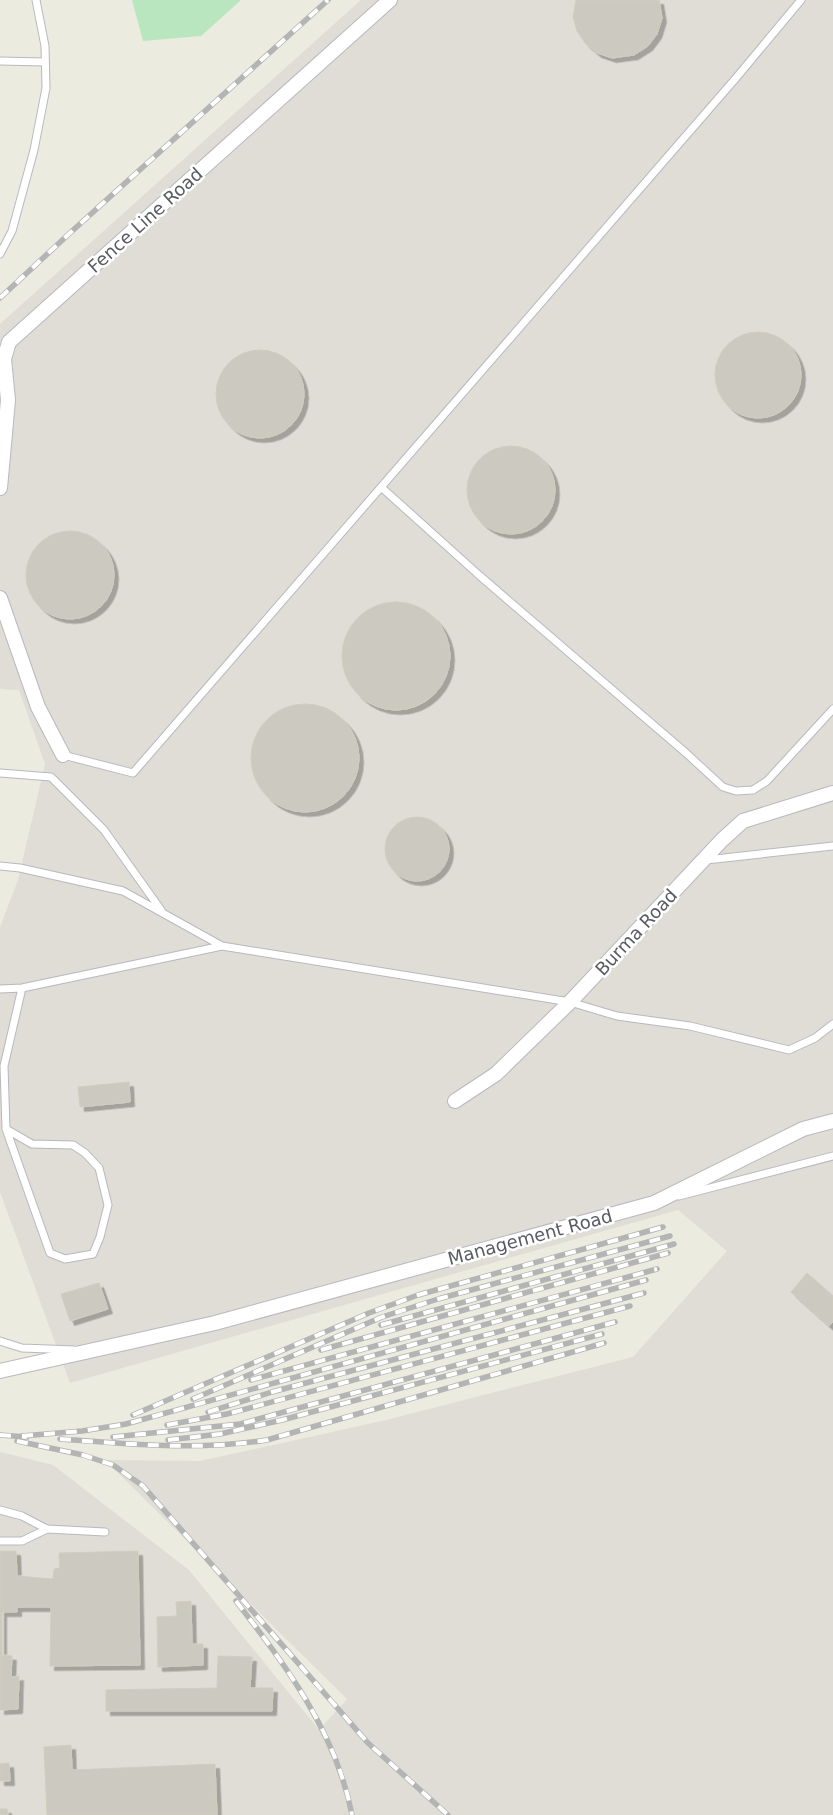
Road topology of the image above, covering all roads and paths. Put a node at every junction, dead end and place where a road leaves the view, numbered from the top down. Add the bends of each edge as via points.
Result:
1 (36, 0) edge
2 (390, 0) edge
3 (801, 0) edge
4 (0, 61) edge
5 (45, 62) junction
6 (0, 254) edge
7 (381, 487) junction
8 (0, 488) edge
9 (0, 598) edge
10 (833, 709) edge
11 (63, 755) joint
12 (0, 773) edge
13 (833, 793) edge
14 (833, 846) edge
15 (703, 860) junction
16 (0, 866) edge
17 (162, 912) junction
18 (222, 946) junction
19 (22, 988) junction
20 (0, 989) edge
21 (570, 1002) junction
22 (833, 1024) edge
23 (455, 1101) dead end
24 (833, 1121) edge
25 (6, 1129) junction
26 (833, 1156) edge
27 (654, 1203) junction
28 (0, 1341) edge
29 (92, 1350) junction
30 (0, 1370) edge
31 (0, 1510) edge
32 (46, 1529) junction
33 (105, 1532) dead end
34 (0, 1541) edge

1 - 5 lane
2 - 8 street, Fence Line Road via 9,342 4,359 8,400
3 - 7 lane
4 - 5 lane
5 - 6 lane via 46,88 34,150 12,231
7 - 10 lane via 723,787 736,792 753,790 767,781
7 - 11 lane via 133,773
9 - 11 street via 38,707
12 - 17 lane via 52,777 104,830
13 - 15 street, Burma Road via 743,822
14 - 15 lane
15 - 21 street, Burma Road
16 - 17 lane via 123,891
17 - 18 lane
18 - 19 lane
18 - 21 lane
19 - 20 lane
19 - 25 lane via 4,1066
21 - 22 lane via 617,1016 690,1026 789,1050 815,1038
21 - 23 street, Burma Road via 496,1074
24 - 27 street, Management Road via 803,1129
25 - 25 lane via 50,1253 65,1259 93,1254 108,1205 99,1168 73,1145 32,1144
26 - 27 lane
27 - 29 street, Management Road via 215,1323
28 - 29 lane via 22,1348
29 - 30 street, Management Road
31 - 32 lane via 22,1516
32 - 33 lane
32 - 34 lane via 22,1541

